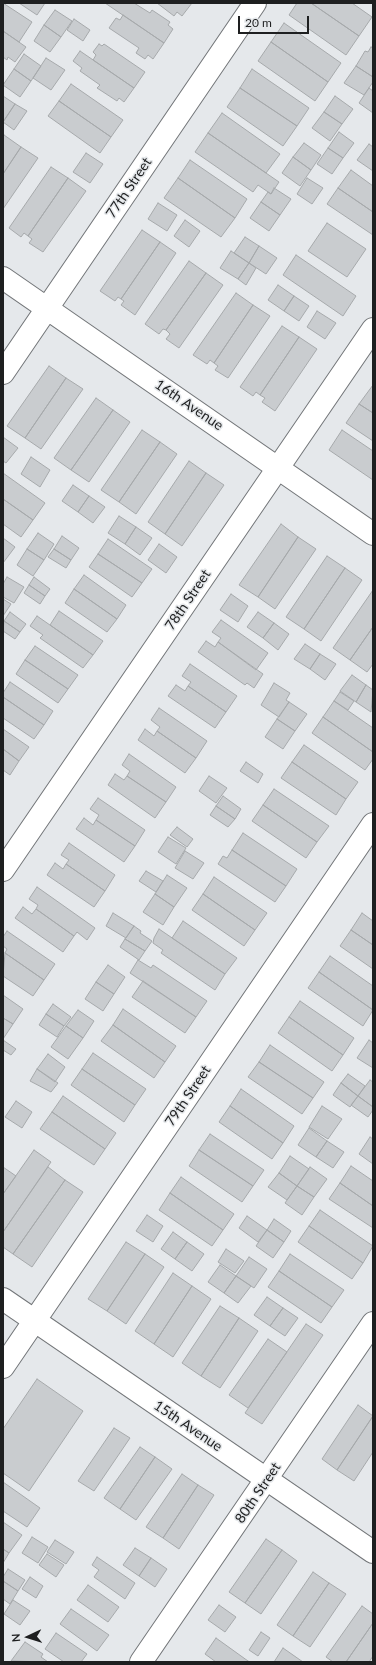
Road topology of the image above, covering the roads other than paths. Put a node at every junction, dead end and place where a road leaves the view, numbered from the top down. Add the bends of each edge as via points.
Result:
1 (255, 3) edge
2 (3, 278) edge
3 (47, 308) junction
4 (373, 329) edge
5 (3, 373) edge
6 (279, 467) junction
7 (373, 534) edge
8 (373, 824) edge
9 (3, 870) edge
10 (3, 1299) edge
11 (35, 1321) junction
12 (373, 1323) edge
13 (3, 1367) edge
14 (266, 1479) junction
15 (373, 1552) edge
16 (141, 1662) edge

1 - 3 street, 77th Street
2 - 3 street, 16th Avenue
3 - 5 street, 77th Street
3 - 6 street, 16th Avenue
4 - 6 street, 78th Street
6 - 7 street, 16th Avenue
6 - 9 street, 78th Street
8 - 11 street, 79th Street
10 - 11 street, 15th Avenue
11 - 13 street, 79th Street
11 - 14 street, 15th Avenue
12 - 14 street, 80th Street
14 - 15 street, 15th Avenue
14 - 16 street, 80th Street

